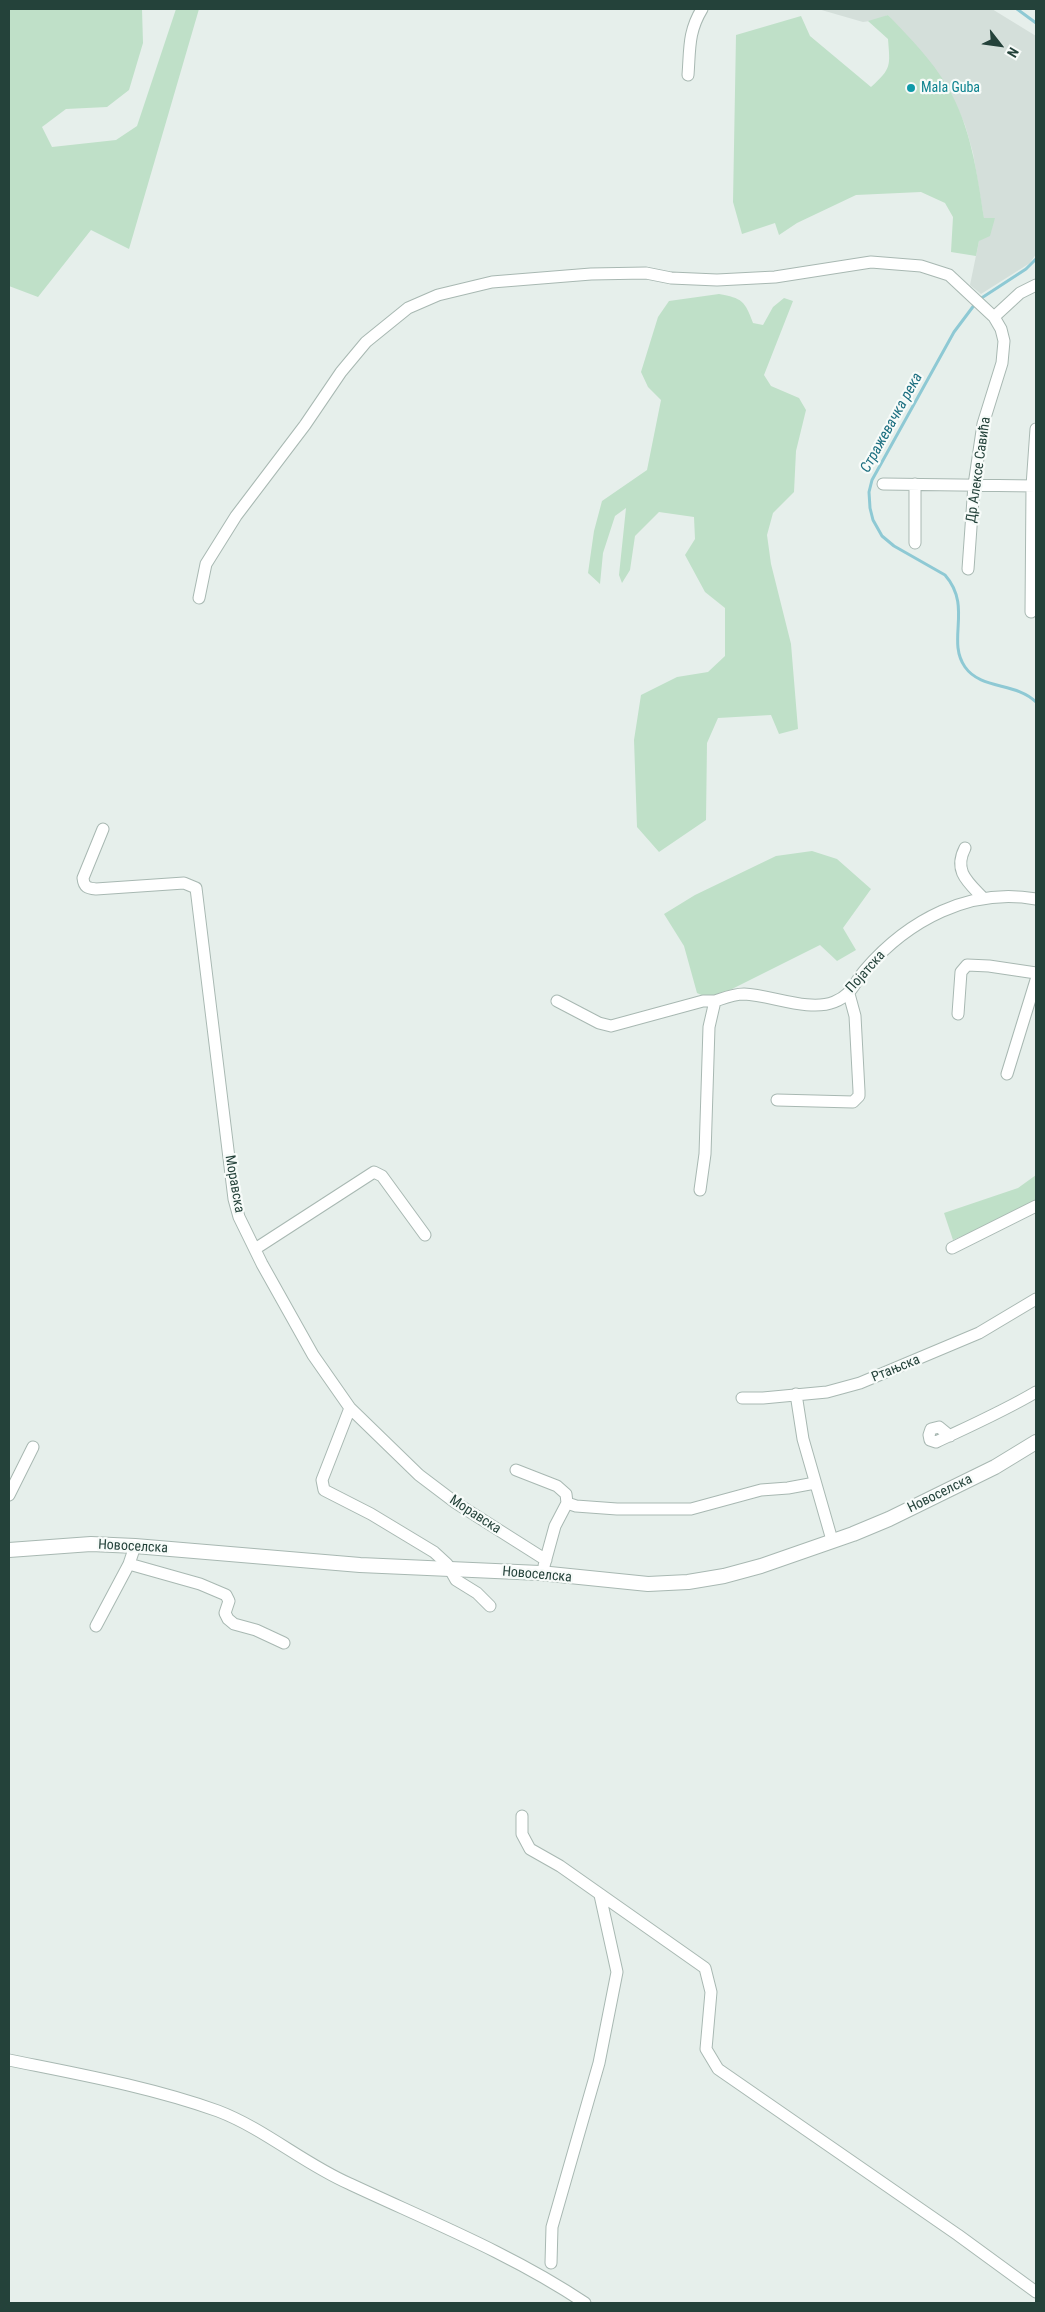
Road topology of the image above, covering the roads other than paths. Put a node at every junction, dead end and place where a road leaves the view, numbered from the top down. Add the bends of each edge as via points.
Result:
1 (702, 9) edge
2 (688, 74) dead end
3 (1036, 284) edge
4 (990, 313) junction
5 (1036, 429) edge
6 (883, 484) dead end
7 (915, 484) junction
8 (974, 485) junction
9 (1034, 486) edge
10 (915, 543) dead end
11 (968, 569) dead end
12 (199, 598) dead end
13 (1031, 612) dead end
14 (103, 829) dead end
15 (965, 848) dead end
16 (983, 898) junction
17 (1036, 899) edge
18 (1036, 973) edge
19 (1036, 980) edge
20 (849, 994) junction
21 (557, 1001) dead end
22 (715, 1001) junction
23 (958, 1014) dead end
24 (1007, 1074) dead end
25 (777, 1100) dead end
26 (700, 1190) dead end
27 (1036, 1206) edge
28 (425, 1235) dead end
29 (952, 1248) dead end
30 (255, 1249) junction
31 (1036, 1299) edge
32 (1036, 1392) edge
33 (796, 1394) junction
34 (742, 1398) dead end
35 (350, 1408) junction
36 (950, 1436) dead end
37 (1036, 1442) edge
38 (33, 1447) dead end
39 (516, 1470) dead end
40 (815, 1483) junction
41 (9, 1495) edge
42 (567, 1503) junction
43 (832, 1540) junction
44 (135, 1546) junction
45 (9, 1550) edge
46 (546, 1560) junction
47 (129, 1564) junction
48 (451, 1569) junction
49 (540, 1574) junction
50 (490, 1606) dead end
51 (96, 1626) dead end
52 (284, 1643) dead end
53 (522, 1816) dead end
54 (600, 1894) junction
55 (9, 2060) edge
56 (551, 2263) dead end
57 (1036, 2292) edge
58 (585, 2303) edge

1 - 2 street via 690,38
3 - 4 street
4 - 8 street, Др Алексе Савића via 1001,329 1004,341 1002,363 985,417
4 - 12 street via 942,272 921,266 871,262 775,277 671,278 646,273 572,275 492,282 438,295 408,308 366,342 341,372 236,516 206,564
5 - 9 street
6 - 7 street
7 - 8 street
7 - 10 street
8 - 9 street
8 - 11 street, Др Алексе Савића
9 - 13 street
14 - 30 street, Моравска via 83,878 88,888 184,883 196,888 234,1199
15 - 16 street via 961,869
16 - 17 street, Појатска
16 - 20 street, Појатска via 933,915 913,926 865,970
18 - 23 street via 967,965 961,972
19 - 24 street
20 - 22 street, Појатска via 831,1003 816,1004 782,1002 742,994
20 - 25 street via 855,1016 859,1096 853,1102
21 - 22 street, Појатска via 611,1026 703,1001
22 - 26 street via 709,1027 706,1146
27 - 29 street
28 - 30 street via 382,1176 374,1172
30 - 35 street, Моравска via 313,1355
31 - 33 street, Ртањска via 979,1333 860,1383 826,1392
32 - 36 street
33 - 34 street, Ртањска
33 - 40 street via 798,1419
35 - 46 street, Моравска via 419,1475 456,1503
35 - 48 street via 322,1480 324,1490 434,1552
37 - 43 street, Новоселска via 996,1467 889,1519
38 - 41 street
39 - 42 street via 564,1490
40 - 42 street via 761,1490 691,1509 617,1509
40 - 43 street
42 - 46 street
43 - 49 street, Новоселска via 761,1566 688,1582 648,1584
44 - 45 street, Новоселска via 91,1544
44 - 47 street
44 - 48 street, Новоселска
46 - 49 street
47 - 51 street
47 - 52 street via 226,1594 229,1601 225,1613 231,1622
48 - 49 street, Новоселска
48 - 50 street via 456,1580
53 - 54 street via 522,1834 530,1849
54 - 56 street via 617,1972 599,2063 552,2227
54 - 57 street via 705,1968 711,1992 706,2049 718,2070
55 - 58 street via 105,2080 218,2112 343,2182 508,2258

